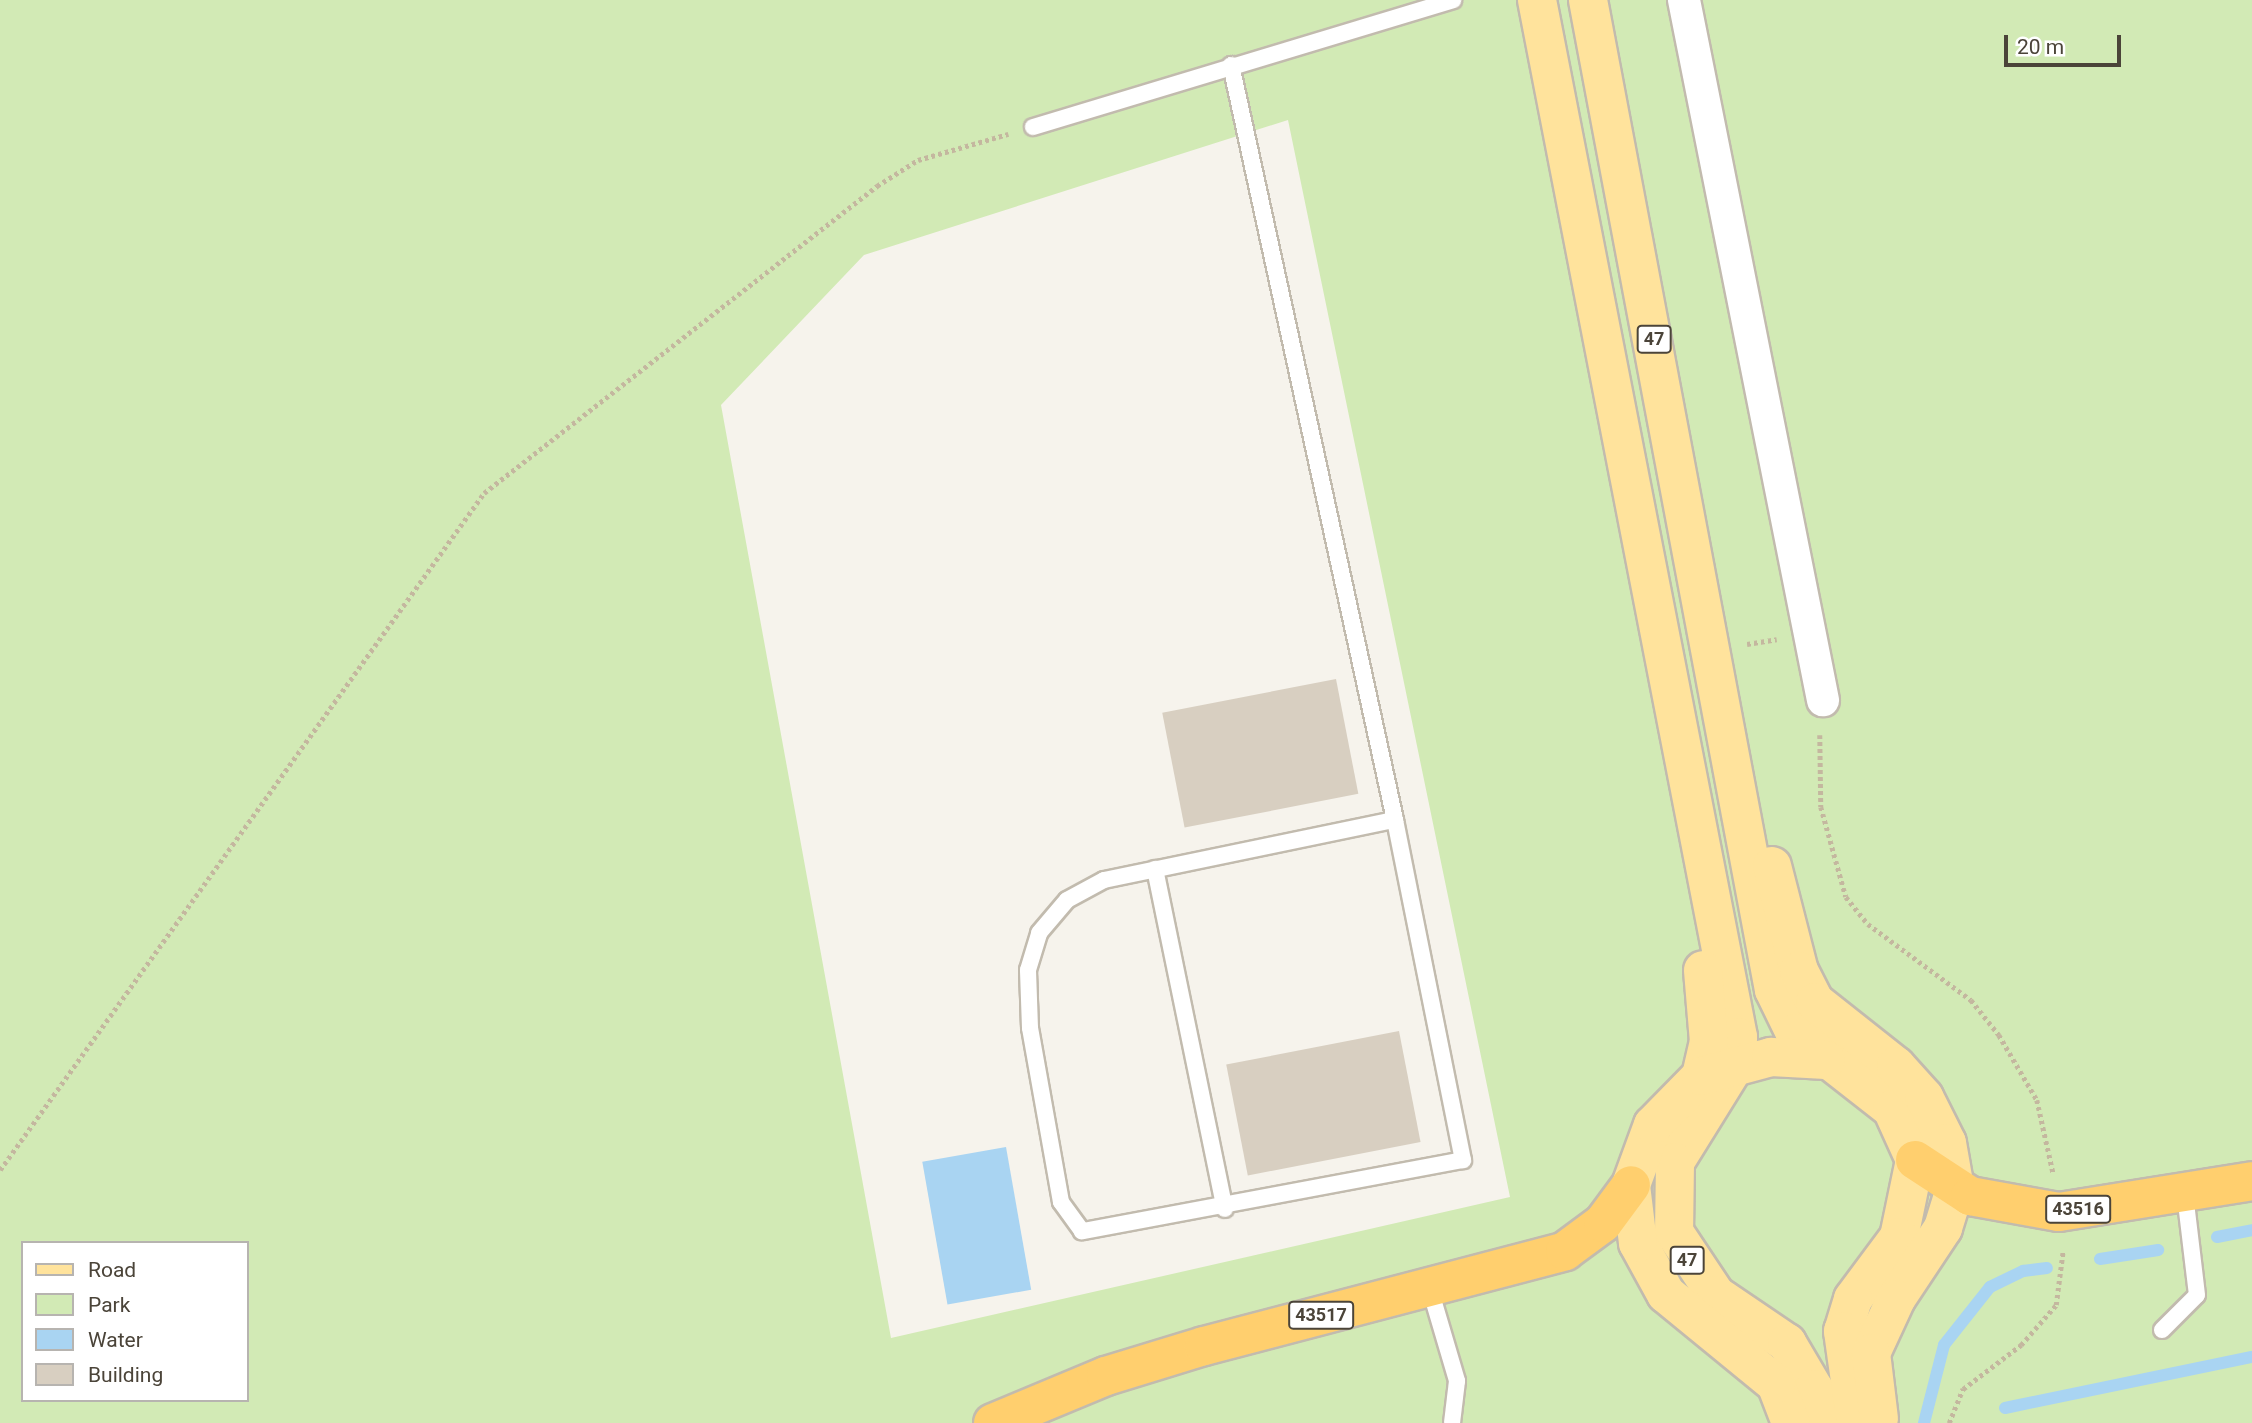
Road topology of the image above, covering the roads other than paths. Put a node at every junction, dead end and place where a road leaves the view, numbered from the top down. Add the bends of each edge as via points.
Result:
1 (1538, 0) edge
2 (1588, 0) edge
3 (1685, 0) edge
4 (1448, 1) edge
5 (1231, 65) junction
6 (1033, 127) road end
7 (1716, 664) junction
8 (1673, 690) junction
9 (1823, 700) dead end
10 (1395, 820) junction
11 (1155, 869) junction
12 (1826, 1060) junction
13 (1737, 1062) junction
14 (1701, 1076) junction
15 (1915, 1160) junction
16 (2252, 1181) edge
17 (1631, 1185) junction
18 (1955, 1189) junction
19 (2185, 1194) junction
20 (1225, 1209) junction
21 (1430, 1289) junction
22 (2162, 1330) dead end
23 (993, 1423) edge
24 (1452, 1423) edge
25 (1791, 1423) edge
26 (1821, 1423) edge
27 (1856, 1423) edge
28 (1880, 1423) edge

1 - 8 main road, 47
2 - 7 main road, 47
3 - 9 street
4 - 5 lane
5 - 6 lane
5 - 10 lane
7 - 12 main road, 47 via 1774,990 1795,1033
7 - 18 main road, 47 via 1798,971 1833,1020 1896,1066 1924,1097 1947,1143
8 - 13 main road, 47 via 1715,898
8 - 14 main road, 47 via 1692,903 1707,990 1709,1042
10 - 11 lane
10 - 20 lane via 1463,1160
11 - 20 lane
11 - 20 lane via 1104,880 1066,900 1039,933 1032,958 1030,1028 1061,1202 1082,1231
12 - 13 main road, 47 via 1802,1055
12 - 15 main road, 47 via 1892,1109
13 - 14 main road, 47
13 - 26 main road, 47 via 1675,1162 1674,1231 1684,1255 1716,1295 1787,1343 1814,1389
14 - 17 main road, 47 via 1653,1125
15 - 18 highway, 43516
15 - 27 main road via 1899,1237 1853,1299 1843,1331
16 - 19 highway, 43516
17 - 21 highway, 43517 via 1603,1223 1565,1251
17 - 25 main road, 47 via 1638,1243 1666,1294 1776,1384
18 - 19 highway, 43516 via 1998,1205 2059,1212
18 - 28 main road via 1927,1261 1896,1299 1871,1353
19 - 22 lane via 2197,1295
21 - 23 highway, 43517 via 1105,1376
21 - 24 lane via 1457,1381

